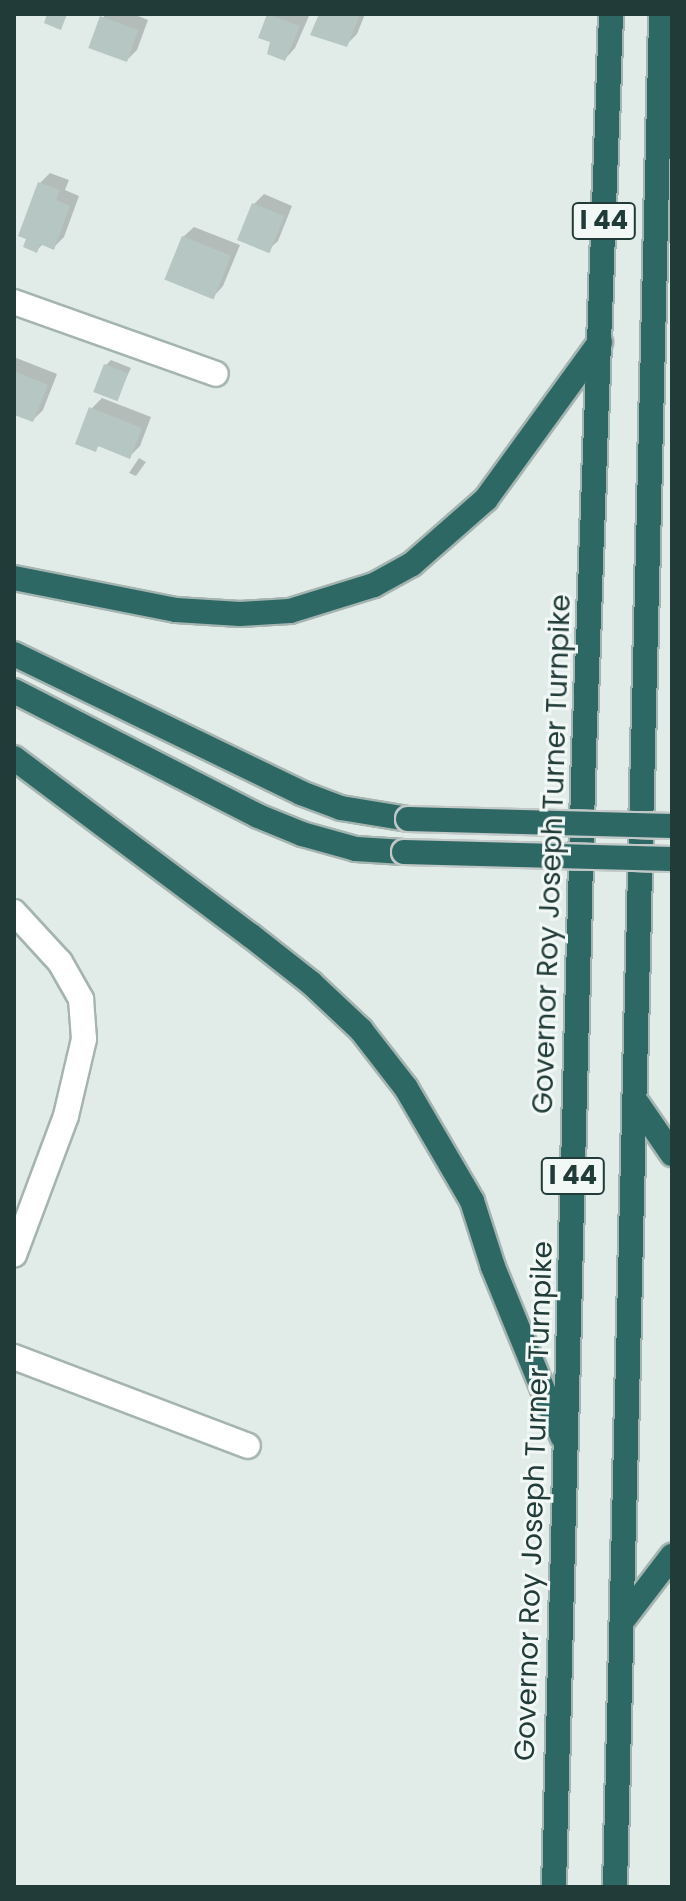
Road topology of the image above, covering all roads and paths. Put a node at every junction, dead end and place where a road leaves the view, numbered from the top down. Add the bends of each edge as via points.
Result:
1 (611, 14) edge
2 (661, 14) edge
3 (14, 302) edge
4 (600, 342) junction
5 (216, 374) dead end
6 (14, 578) edge
7 (14, 654) edge
8 (14, 691) edge
9 (14, 758) edge
10 (672, 826) edge
11 (672, 859) edge
12 (14, 912) edge
13 (637, 1103) junction
14 (672, 1154) edge
15 (14, 1255) edge
16 (14, 1357) edge
17 (248, 1446) dead end
18 (566, 1446) junction
19 (672, 1556) edge
20 (623, 1620) junction
21 (554, 1887) edge
22 (615, 1887) edge

1 - 4 highway, Governor Roy Joseph Turner Turnpike / I 44
2 - 13 highway, I 44
3 - 5 street
4 - 6 highway via 486,499 412,564 374,585 290,611 240,614 176,610
4 - 18 highway, Governor Roy Joseph Turner Turnpike / I 44
7 - 10 highway, bridge via 341,808 408,819
8 - 11 highway, bridge via 258,816 356,849
9 - 18 highway via 250,935 361,1030 406,1088 472,1201 493,1267
12 - 15 street via 60,962 81,999 84,1039 66,1116
13 - 14 highway
13 - 20 highway, I 44
16 - 17 street
18 - 21 highway, Governor Roy Joseph Turner Turnpike / I 44
19 - 20 highway
20 - 22 highway, I 44

